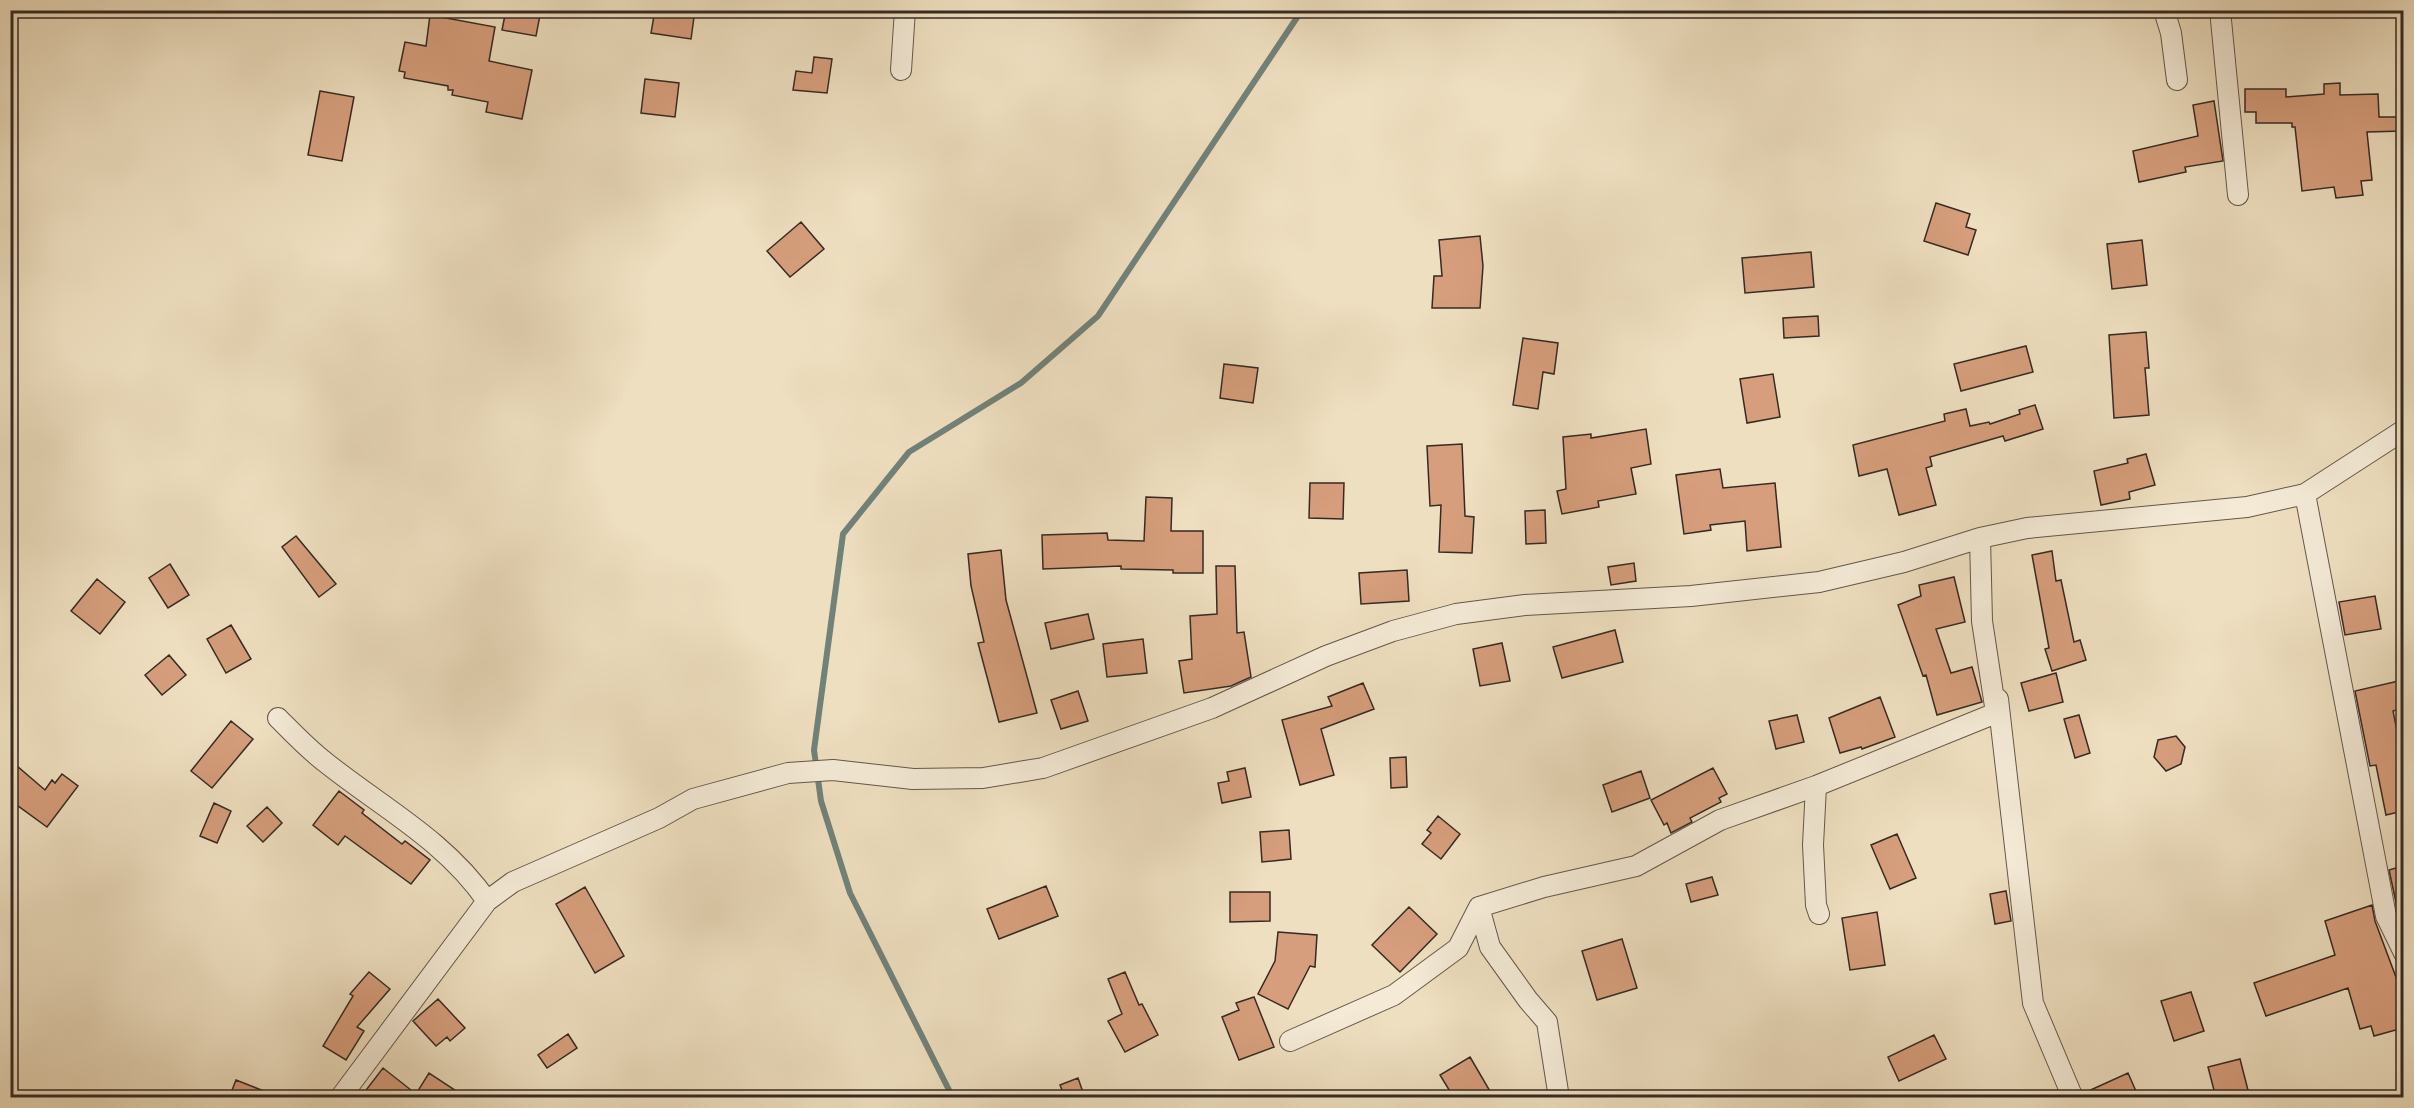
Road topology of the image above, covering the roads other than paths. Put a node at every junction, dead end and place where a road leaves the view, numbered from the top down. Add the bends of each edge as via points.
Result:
1 (905, 10) edge
2 (2164, 10) edge
3 (2220, 10) edge
4 (901, 70) dead end
5 (2177, 80) dead end
6 (2238, 195) dead end
7 (2403, 430) edge
8 (2305, 494) junction
9 (1980, 538) junction
10 (278, 718) dead end
11 (1816, 786) junction
12 (487, 901) junction
13 (1479, 907) junction
14 (1819, 914) dead end
15 (2395, 915) edge
16 (2403, 953) edge
17 (1290, 1041) dead end
18 (340, 1098) edge
19 (1558, 1098) edge
20 (2073, 1098) edge

1 - 4 street
2 - 5 street
3 - 6 street
7 - 8 street
8 - 9 street via 2247,507 2027,528
8 - 15 street
9 - 11 street via 1982,621 1996,713
9 - 12 street via 1904,562 1819,582 1456,614 1355,645 1212,708 1043,768 959,779 913,779 828,770 788,773 693,799 659,818 513,882
9 - 20 street via 2033,1003
10 - 12 street via 324,762 430,838 471,878
11 - 13 street via 1720,819 1636,866
11 - 14 street via 1813,845
12 - 18 street
13 - 17 street via 1458,948 1394,994
13 - 19 street via 1490,947 1547,1022
15 - 16 street

